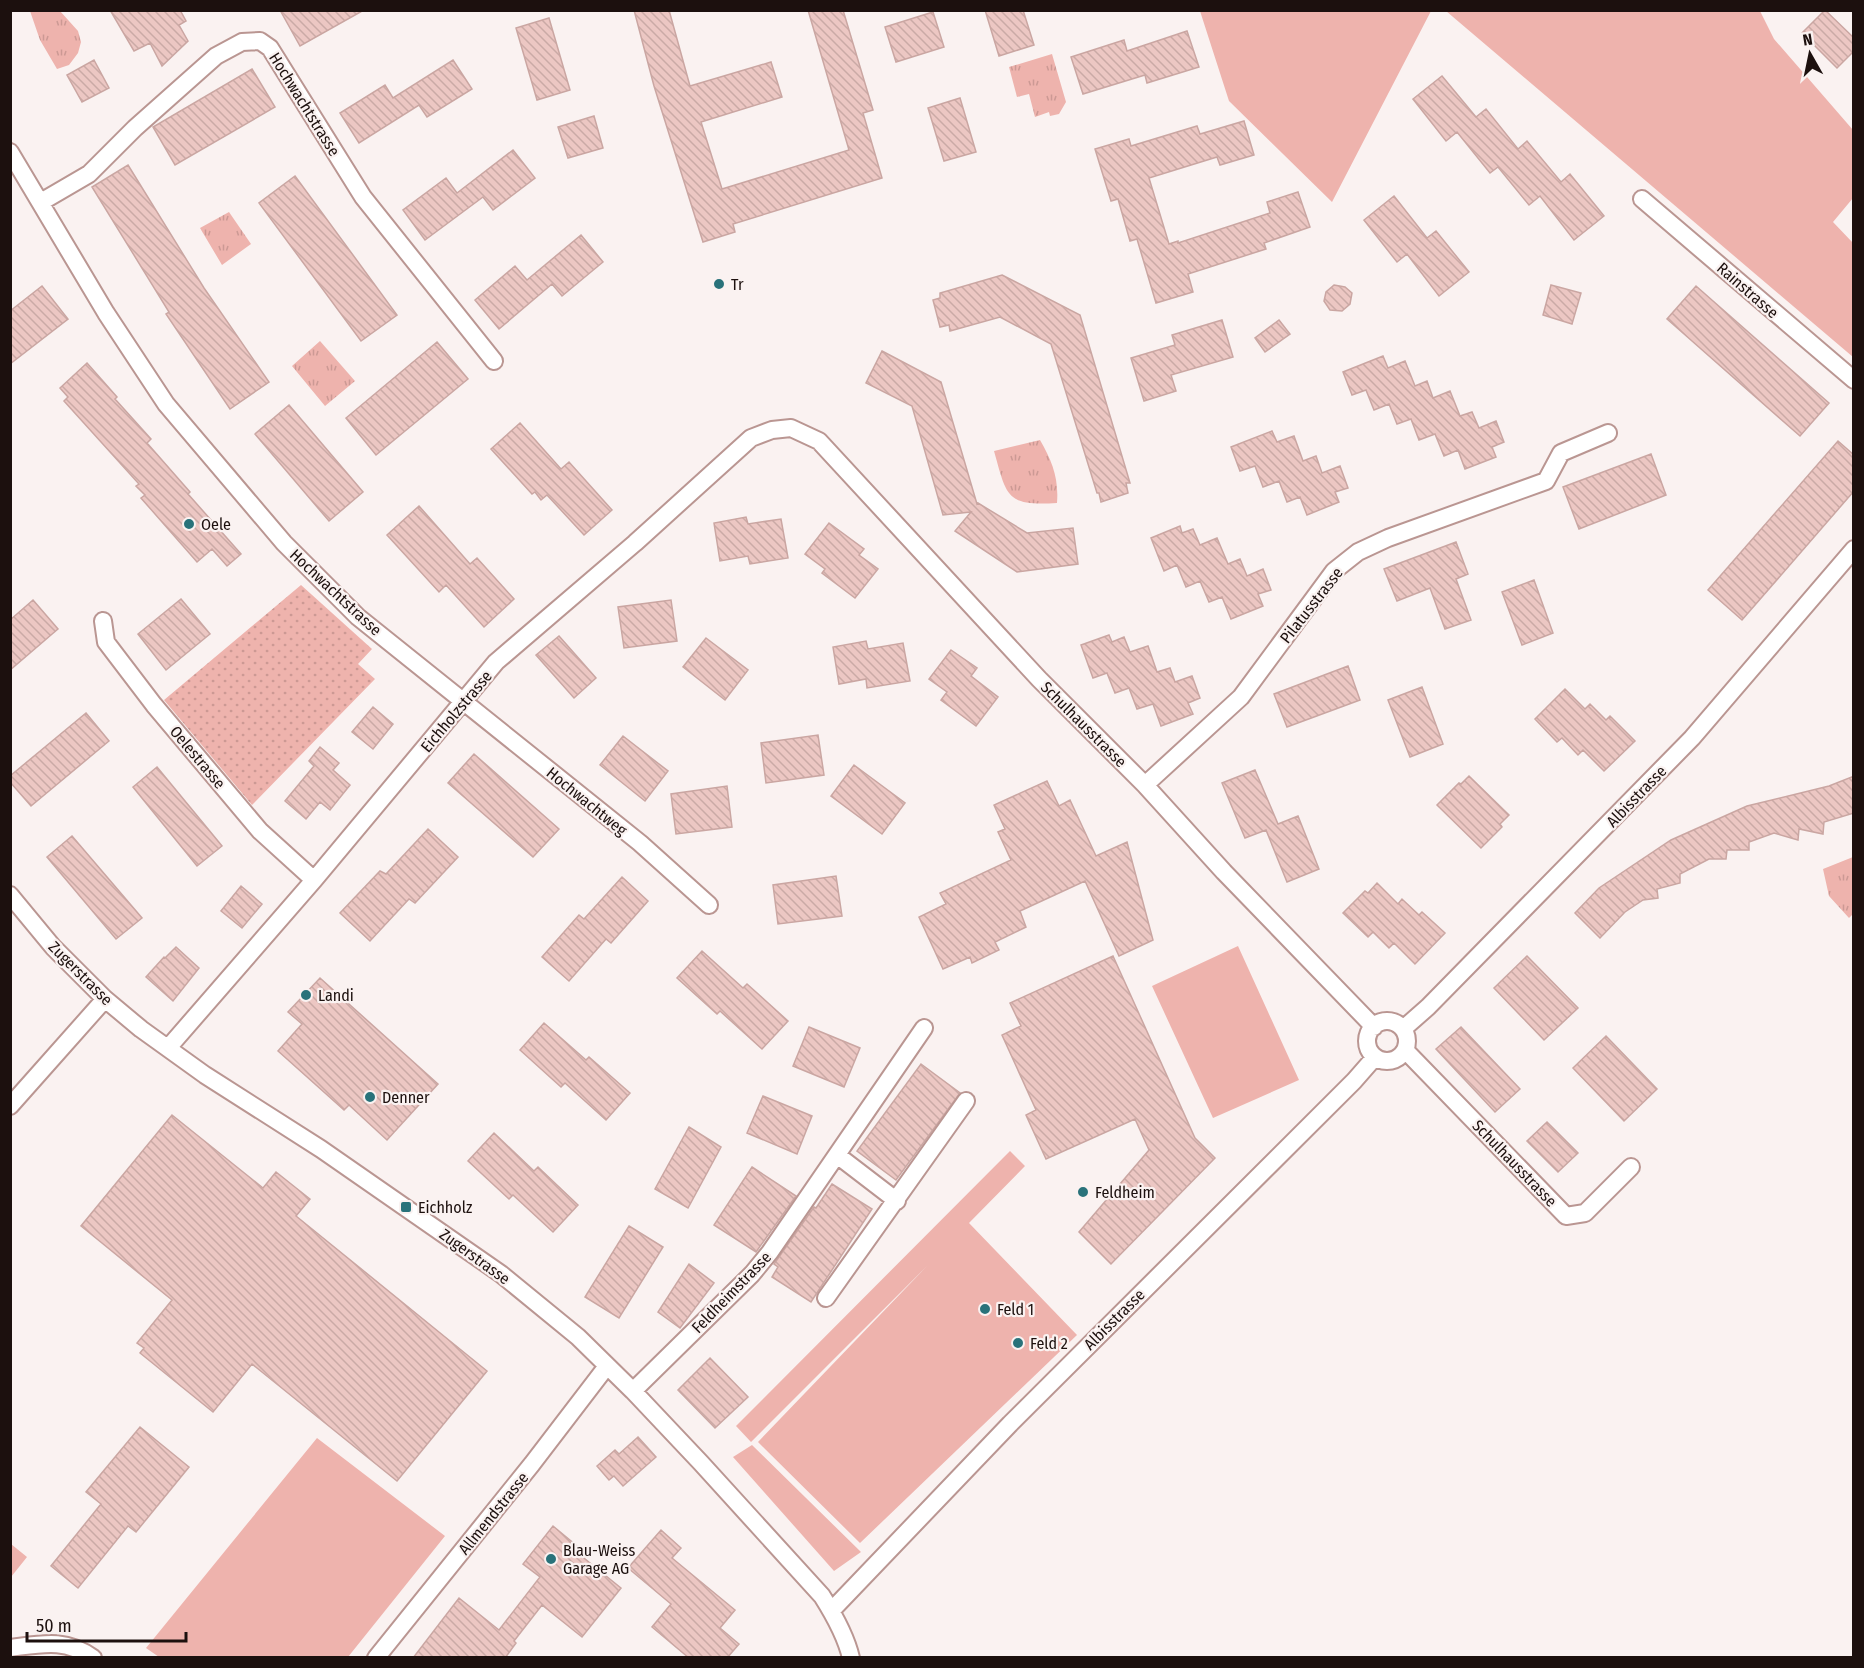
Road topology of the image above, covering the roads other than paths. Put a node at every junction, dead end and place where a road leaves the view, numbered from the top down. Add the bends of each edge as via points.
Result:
1 (10, 152) edge
2 (1642, 200) dead end
3 (41, 202) junction
4 (494, 361) dead end
5 (1854, 380) edge
6 (791, 428) joint
7 (1608, 433) dead end
8 (1854, 549) edge
9 (103, 621) dead end
10 (462, 702) junction
11 (1145, 785) junction
12 (314, 880) junction
13 (10, 895) edge
14 (709, 905) dead end
15 (105, 999) junction
16 (1374, 1027) junction
17 (924, 1028) dead end
18 (1403, 1029) junction
19 (168, 1048) junction
20 (1405, 1050) junction
21 (1375, 1057) junction
22 (966, 1101) dead end
23 (10, 1106) edge
24 (837, 1155) junction
25 (1631, 1167) dead end
26 (897, 1201) junction
27 (826, 1298) dead end
28 (608, 1366) junction
29 (633, 1391) junction
30 (832, 1610) junction
31 (10, 1648) edge
32 (93, 1658) edge
33 (376, 1658) edge
34 (851, 1658) edge

1 - 3 street, Hochwachtstrasse
2 - 5 street, Rainstrasse
3 - 4 street, Hochwachtstrasse via 89,174 216,56 242,42 260,40 270,48 363,197
3 - 10 street, Hochwachtstrasse via 106,313 166,404 292,552 358,617
6 - 10 street, Eichholzstrasse via 752,438 496,662
6 - 11 street, Schulhausstrasse via 819,441 1039,679
7 - 11 street, Pilatusstrasse via 1562,453 1546,481 1358,552 1334,571 1241,697
8 - 18 street, Albisstrasse via 1692,738
9 - 12 street, Oelestrasse via 106,642 154,705 260,831
10 - 12 street, Eichholzstrasse
10 - 14 street, Hochwachtweg via 640,843
11 - 16 street, Schulhausstrasse via 1224,873
12 - 19 street, Eichholzstrasse
13 - 15 street, Zugerstrasse via 53,947
15 - 19 street, Zugerstrasse
15 - 23 street
16 - 18 street via 1387,1021
16 - 21 street via 1367,1042
17 - 24 street, Feldheimstrasse
18 - 20 street via 1407,1039
19 - 28 street, Zugerstrasse via 501,1274
20 - 21 street via 1390,1061
20 - 25 street, Schulhausstrasse via 1566,1216 1585,1212
21 - 30 street, Albisstrasse via 1017,1416
22 - 26 street
24 - 26 street
24 - 29 street, Feldheimstrasse via 752,1274
26 - 27 street
28 - 29 street, Zugerstrasse
28 - 33 street, Allmendstrasse
29 - 30 street, Zugerstrasse
30 - 34 street, Zugerstrasse
31 - 32 street via 51,1642 69,1645

